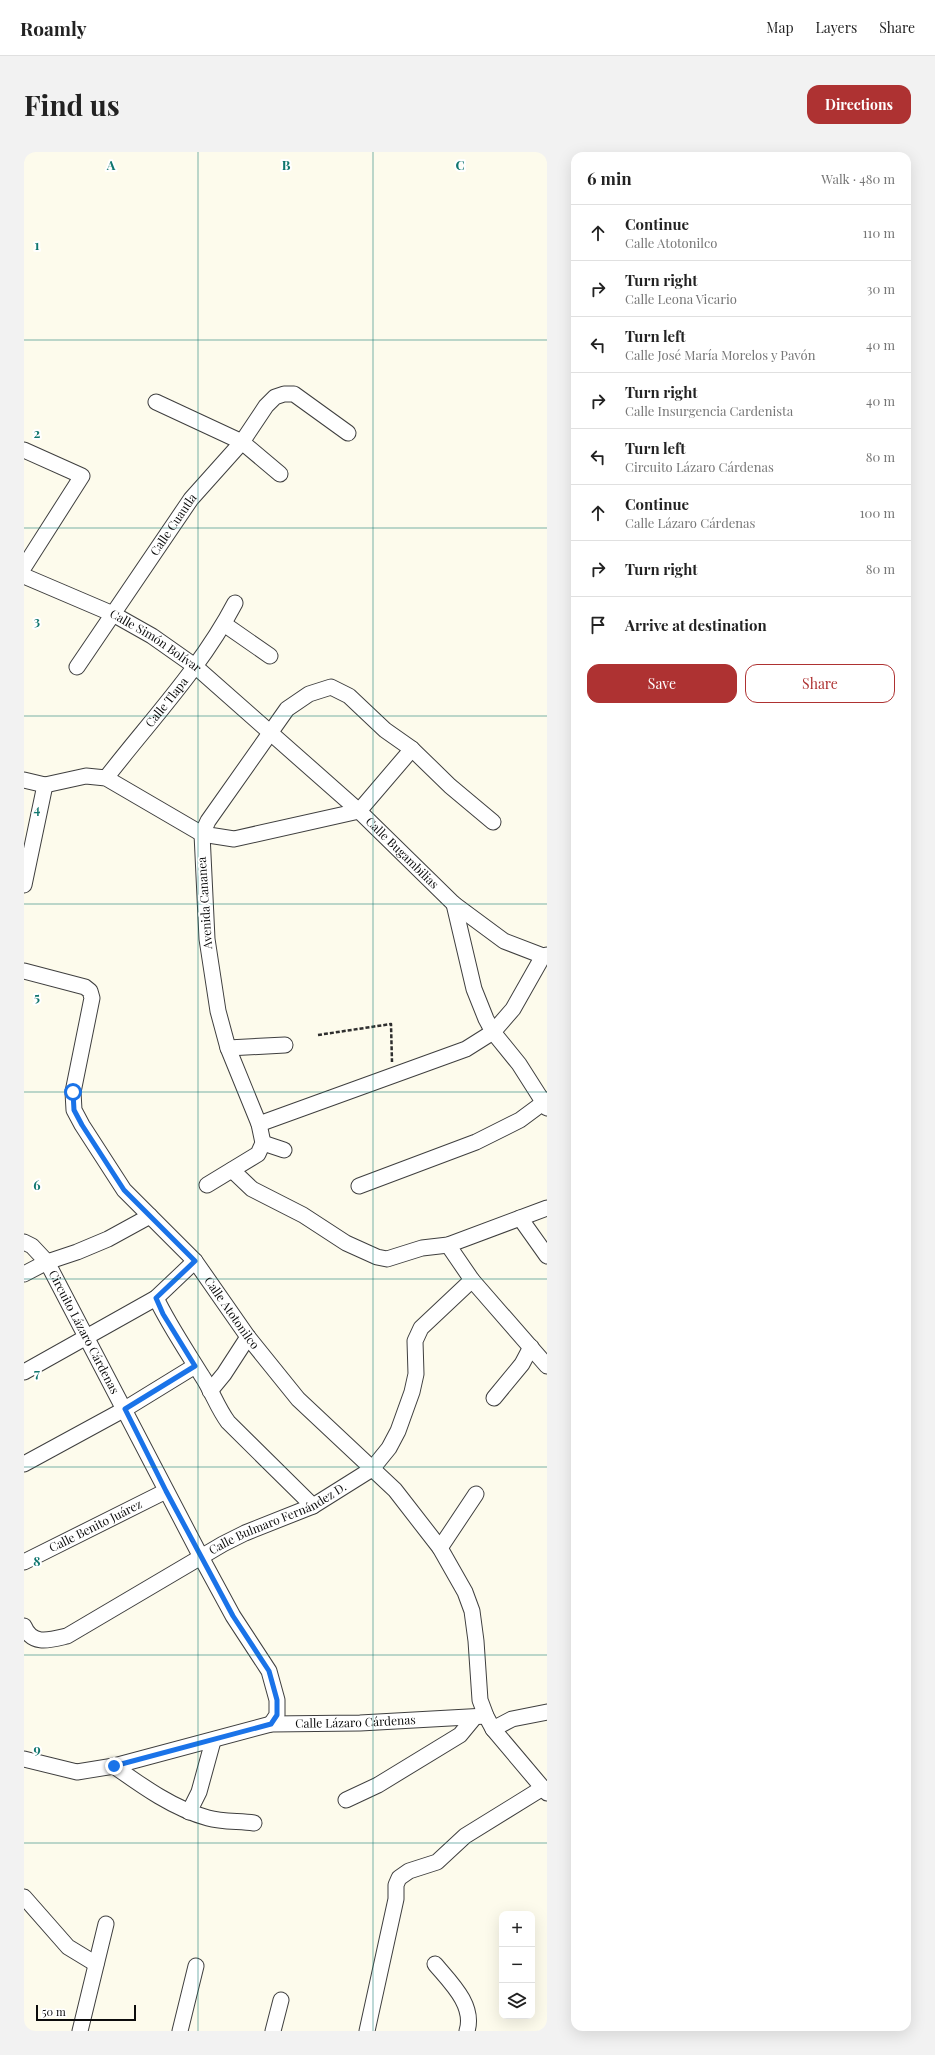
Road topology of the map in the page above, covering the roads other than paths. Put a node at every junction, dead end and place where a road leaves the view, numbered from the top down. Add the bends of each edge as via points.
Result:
1 (156, 402) dead end
2 (348, 433) dead end
3 (242, 442) junction
4 (24, 450) edge
5 (280, 474) dead end
6 (24, 567) edge
7 (24, 576) edge
8 (235, 603) dead end
9 (113, 614) junction
10 (224, 624) junction
11 (270, 656) dead end
12 (78, 667) dead end
13 (196, 667) junction
14 (270, 732) junction
15 (412, 749) junction
16 (106, 778) junction
17 (24, 780) edge
18 (45, 785) junction
19 (359, 811) junction
20 (493, 822) dead end
21 (202, 834) junction
22 (24, 885) edge
23 (454, 904) junction
24 (545, 956) edge
25 (24, 971) edge
26 (493, 1032) junction
27 (285, 1045) dead end
28 (228, 1048) junction
29 (546, 1104) edge
30 (259, 1124) junction
31 (263, 1143) junction
32 (284, 1150) dead end
33 (232, 1170) junction
34 (208, 1185) dead end
35 (359, 1186) dead end
36 (547, 1208) edge
37 (150, 1216) junction
38 (520, 1218) junction
39 (24, 1242) edge
40 (448, 1245) junction
41 (547, 1256) edge
42 (195, 1261) junction
43 (46, 1262) junction
44 (24, 1274) edge
45 (472, 1280) junction
46 (156, 1298) junction
47 (248, 1337) junction
48 (86, 1338) junction
49 (531, 1348) junction
50 (195, 1366) junction
51 (547, 1366) edge
52 (24, 1372) edge
53 (210, 1392) junction
54 (494, 1398) dead end
55 (125, 1409) junction
56 (24, 1464) edge
57 (372, 1469) junction
58 (166, 1491) junction
59 (476, 1494) dead end
60 (313, 1506) junction
61 (440, 1548) junction
62 (201, 1556) junction
63 (24, 1562) edge
64 (24, 1626) edge
65 (547, 1712) edge
66 (484, 1721) junction
67 (271, 1724) junction
68 (213, 1741) junction
69 (24, 1759) edge
70 (114, 1766) junction
71 (544, 1791) edge
72 (346, 1800) dead end
73 (189, 1812) junction
74 (254, 1823) dead end
75 (24, 1897) edge
76 (106, 1924) dead end
77 (96, 1964) junction
78 (435, 1964) dead end
79 (196, 1966) dead end
80 (281, 2000) dead end
81 (80, 2031) edge
82 (180, 2031) edge
83 (273, 2031) edge
84 (367, 2031) edge
85 (467, 2031) edge

1 - 3 street
2 - 3 street, Calle Cuautla via 294,394 284,394 266,406
3 - 5 street
3 - 9 street, Calle Cuautla via 191,499
4 - 6 street via 82,476
7 - 9 street, Calle Simón Bolívar
8 - 10 street, Calle Tlapa
9 - 12 street, Calle Cuautla
9 - 13 street, Calle Simón Bolívar via 152,636
10 - 11 street
10 - 13 street, Calle Tlapa
13 - 14 street, Calle Simón Bolívar
13 - 16 street, Calle Tlapa
14 - 15 street, Avenida Cananea via 292,705 309,694 331,687 349,696 386,730
14 - 19 street, Calle Bugambilias
14 - 21 street, Avenida Cananea via 208,821
15 - 19 street
15 - 20 street
16 - 18 street via 86,776
16 - 21 street
17 - 18 street
18 - 22 street
19 - 21 street via 234,839
19 - 23 street, Calle Bugambilias
21 - 28 street, Avenida Cananea via 206,932 218,1011
23 - 24 street, Calle Bugambilias via 504,940
23 - 26 street via 474,989
24 - 26 street via 513,1009
25 - 37 street, Calle Atotonilco via 85,987 90,991 92,998 73,1092 74,1110 124,1190
26 - 29 street
26 - 30 street via 466,1049
27 - 28 street
28 - 30 street, Avenida Cananea
29 - 35 street via 476,1142
30 - 31 street, Avenida Cananea
31 - 32 street
31 - 33 street via 258,1154
33 - 34 street
33 - 40 street via 252,1189 303,1215 346,1243 376,1257 386,1259 422,1248
36 - 38 street
37 - 42 street, Calle Atotonilco
37 - 43 street via 108,1239
38 - 40 street
38 - 41 street
39 - 43 street, Circuito Lázaro Cárdenas via 32,1246
40 - 45 street
42 - 46 street
42 - 47 street, Calle Atotonilco
43 - 44 street
43 - 48 street, Circuito Lázaro Cárdenas
45 - 49 street
45 - 57 street, Calle Bulmaro Fernández D. via 421,1328 415,1341 416,1374 412,1392 398,1431 389,1448
46 - 48 street
46 - 50 street
47 - 53 street
47 - 57 street, Calle Atotonilco via 298,1399
48 - 52 street
48 - 55 street, Circuito Lázaro Cárdenas
49 - 51 street
49 - 54 street via 522,1364
50 - 53 street
50 - 55 street
53 - 60 street via 228,1422
55 - 56 street
55 - 58 street, Circuito Lázaro Cárdenas
57 - 60 street, Calle Bulmaro Fernández D.
57 - 61 street, Calle Atotonilco via 395,1490
58 - 62 street, Circuito Lázaro Cárdenas
58 - 63 street, Calle Benito Juárez
59 - 61 street
60 - 62 street, Calle Bulmaro Fernández D. via 245,1533
61 - 66 street, Calle Atotonilco via 465,1592 472,1611
62 - 64 street, Calle Bulmaro Fernández D. via 67,1636 46,1641 34,1639 26,1632
62 - 67 street via 233,1616 269,1671 277,1700 277,1715
65 - 66 street
66 - 67 street, Calle Lázaro Cárdenas
66 - 71 street
66 - 72 street via 378,1785
67 - 68 street, Calle Lázaro Cárdenas
68 - 70 street, Calle Lázaro Cárdenas
68 - 73 street via 198,1792
69 - 70 street, Calle Lázaro Cárdenas via 77,1772
70 - 73 street
71 - 84 street via 465,1836 437,1862 409,1871 399,1878
73 - 74 street via 209,1819
75 - 77 street via 68,1947
76 - 77 street
77 - 81 street
78 - 85 street via 457,1990 465,2006 470,2022
79 - 82 street
80 - 83 street

